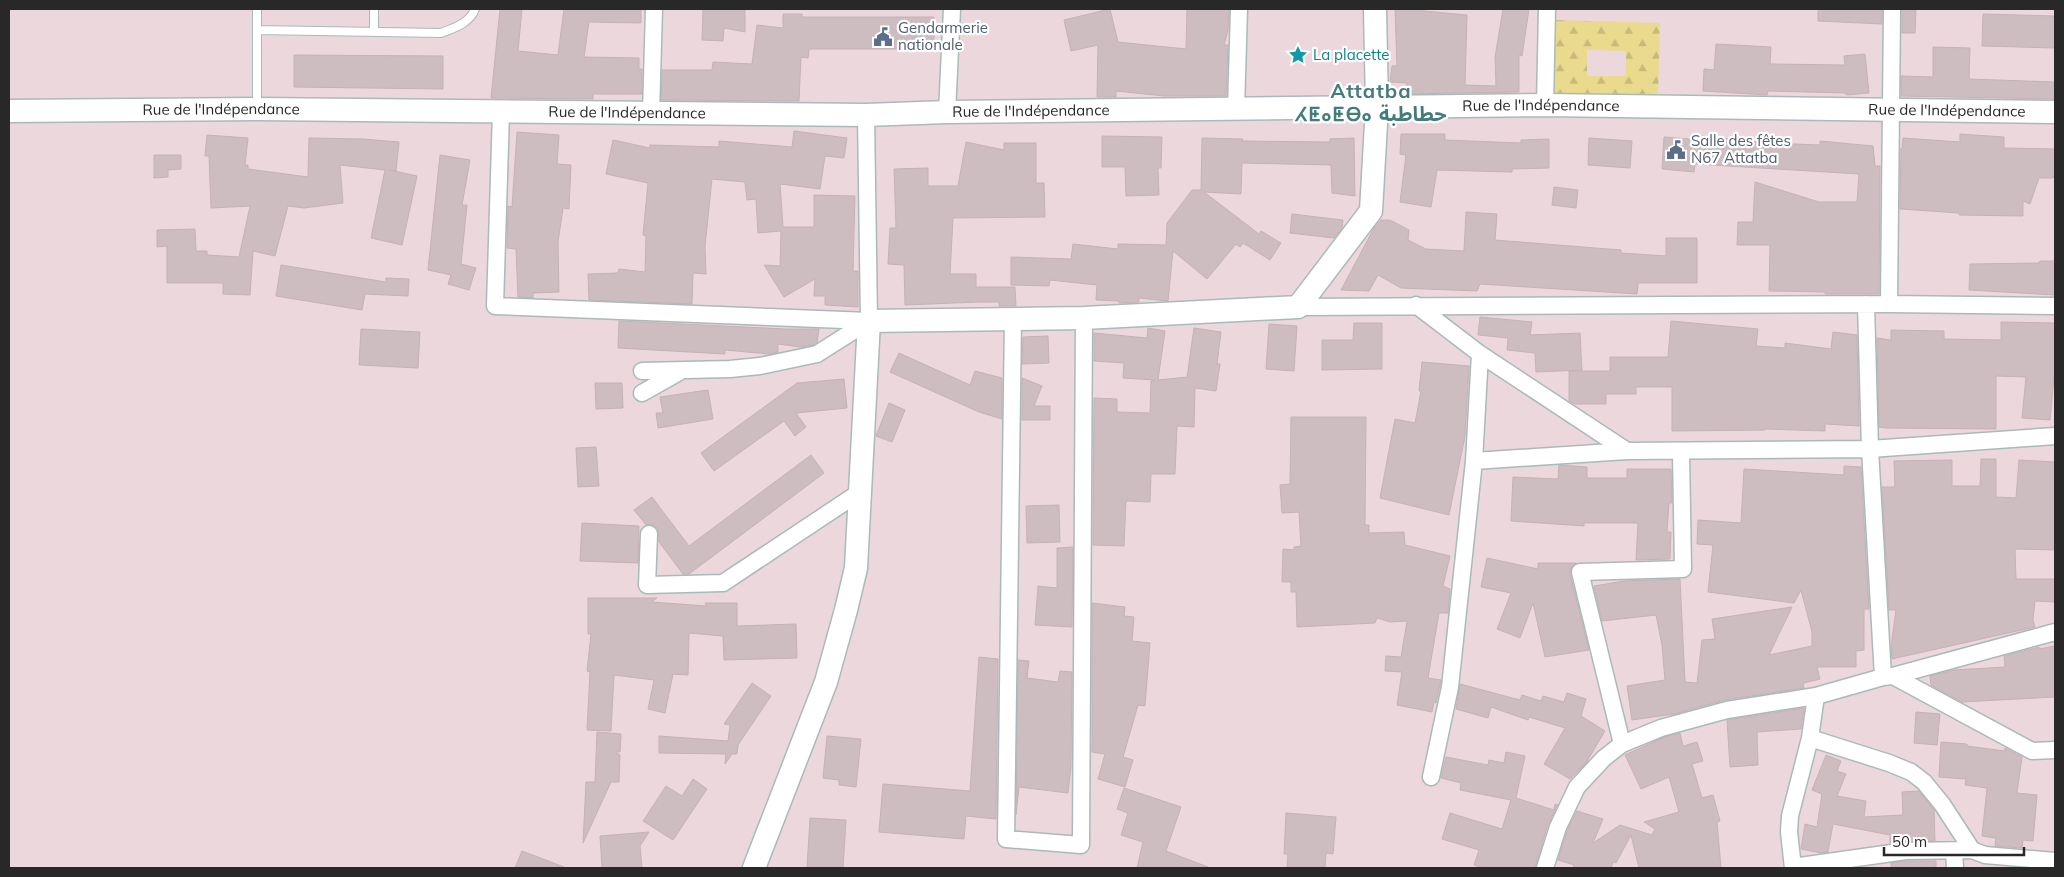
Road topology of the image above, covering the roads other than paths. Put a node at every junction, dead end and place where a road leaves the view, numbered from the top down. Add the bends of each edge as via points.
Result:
1 (257, 9) edge
2 (374, 9) edge
3 (475, 9) edge
4 (654, 9) edge
5 (952, 9) edge
6 (1239, 9) edge
7 (1375, 9) edge
8 (1547, 9) edge
9 (1892, 9) edge
10 (257, 30) junction
11 (374, 32) junction
12 (1545, 105) junction
13 (1377, 106) junction
14 (257, 109) junction
15 (1236, 109) junction
16 (1892, 110) junction
17 (9, 112) edge
18 (501, 112) junction
19 (947, 112) junction
20 (2055, 112) edge
21 (651, 114) junction
22 (866, 115) junction
23 (1866, 304) junction
24 (1889, 304) junction
25 (1416, 305) junction
26 (2055, 306) edge
27 (1298, 307) junction
28 (1013, 318) junction
29 (1084, 318) junction
30 (869, 321) junction
31 (1480, 354) junction
32 (682, 370) junction
33 (642, 371) dead end
34 (642, 393) dead end
35 (2055, 436) edge
36 (1870, 449) junction
37 (1627, 451) junction
38 (1682, 452) junction
39 (1474, 461) junction
40 (860, 492) junction
41 (649, 534) dead end
42 (2055, 632) edge
43 (1888, 676) junction
44 (1816, 696) junction
45 (1810, 738) junction
46 (1622, 744) junction
47 (2055, 750) edge
48 (1431, 777) dead end
49 (1972, 850) junction
50 (1954, 851) junction
51 (2055, 861) edge
52 (1793, 867) edge
53 (754, 868) edge
54 (1545, 868) edge
55 (1955, 868) edge

1 - 10 lane
2 - 11 lane
3 - 11 lane via 459,26 441,33
4 - 21 street
5 - 19 street
6 - 15 street
7 - 13 main road
8 - 12 street
9 - 16 street
10 - 11 lane
10 - 14 lane
12 - 13 main road, Rue de l'Indépendance
12 - 16 main road, Rue de l'Indépendance
13 - 15 main road, Rue de l'Indépendance
13 - 27 main road via 1371,211
14 - 17 main road, Rue de l'Indépendance
14 - 18 main road, Rue de l'Indépendance
15 - 19 main road, Rue de l'Indépendance
16 - 20 main road, Rue de l'Indépendance
16 - 24 street
18 - 21 main road, Rue de l'Indépendance
18 - 30 street via 495,306
19 - 22 main road, Rue de l'Indépendance
21 - 22 main road, Rue de l'Indépendance
22 - 30 street
23 - 24 street
23 - 25 street
23 - 36 street
24 - 26 street
25 - 27 street
25 - 31 street
27 - 29 main road
28 - 29 main road
28 - 29 street via 1006,839 1081,845
28 - 30 main road
30 - 32 street via 817,354 760,366
30 - 40 main road
31 - 37 street
31 - 39 street
32 - 33 street
32 - 34 street
35 - 36 street
36 - 38 street
36 - 43 street
37 - 38 street
37 - 39 street
38 - 46 street via 1683,569 1580,572
39 - 48 street via 1450,687
40 - 41 street via 723,583 647,585
40 - 53 main road via 856,568 826,682
42 - 43 street
43 - 44 street
43 - 47 street via 2032,751
44 - 45 street
44 - 46 street via 1727,710 1661,728
45 - 49 street via 1911,772 1942,804
45 - 52 street via 1790,816
46 - 54 street via 1577,787 1558,827
49 - 50 street
49 - 51 street via 1985,855
50 - 52 street via 1906,851
50 - 55 street

